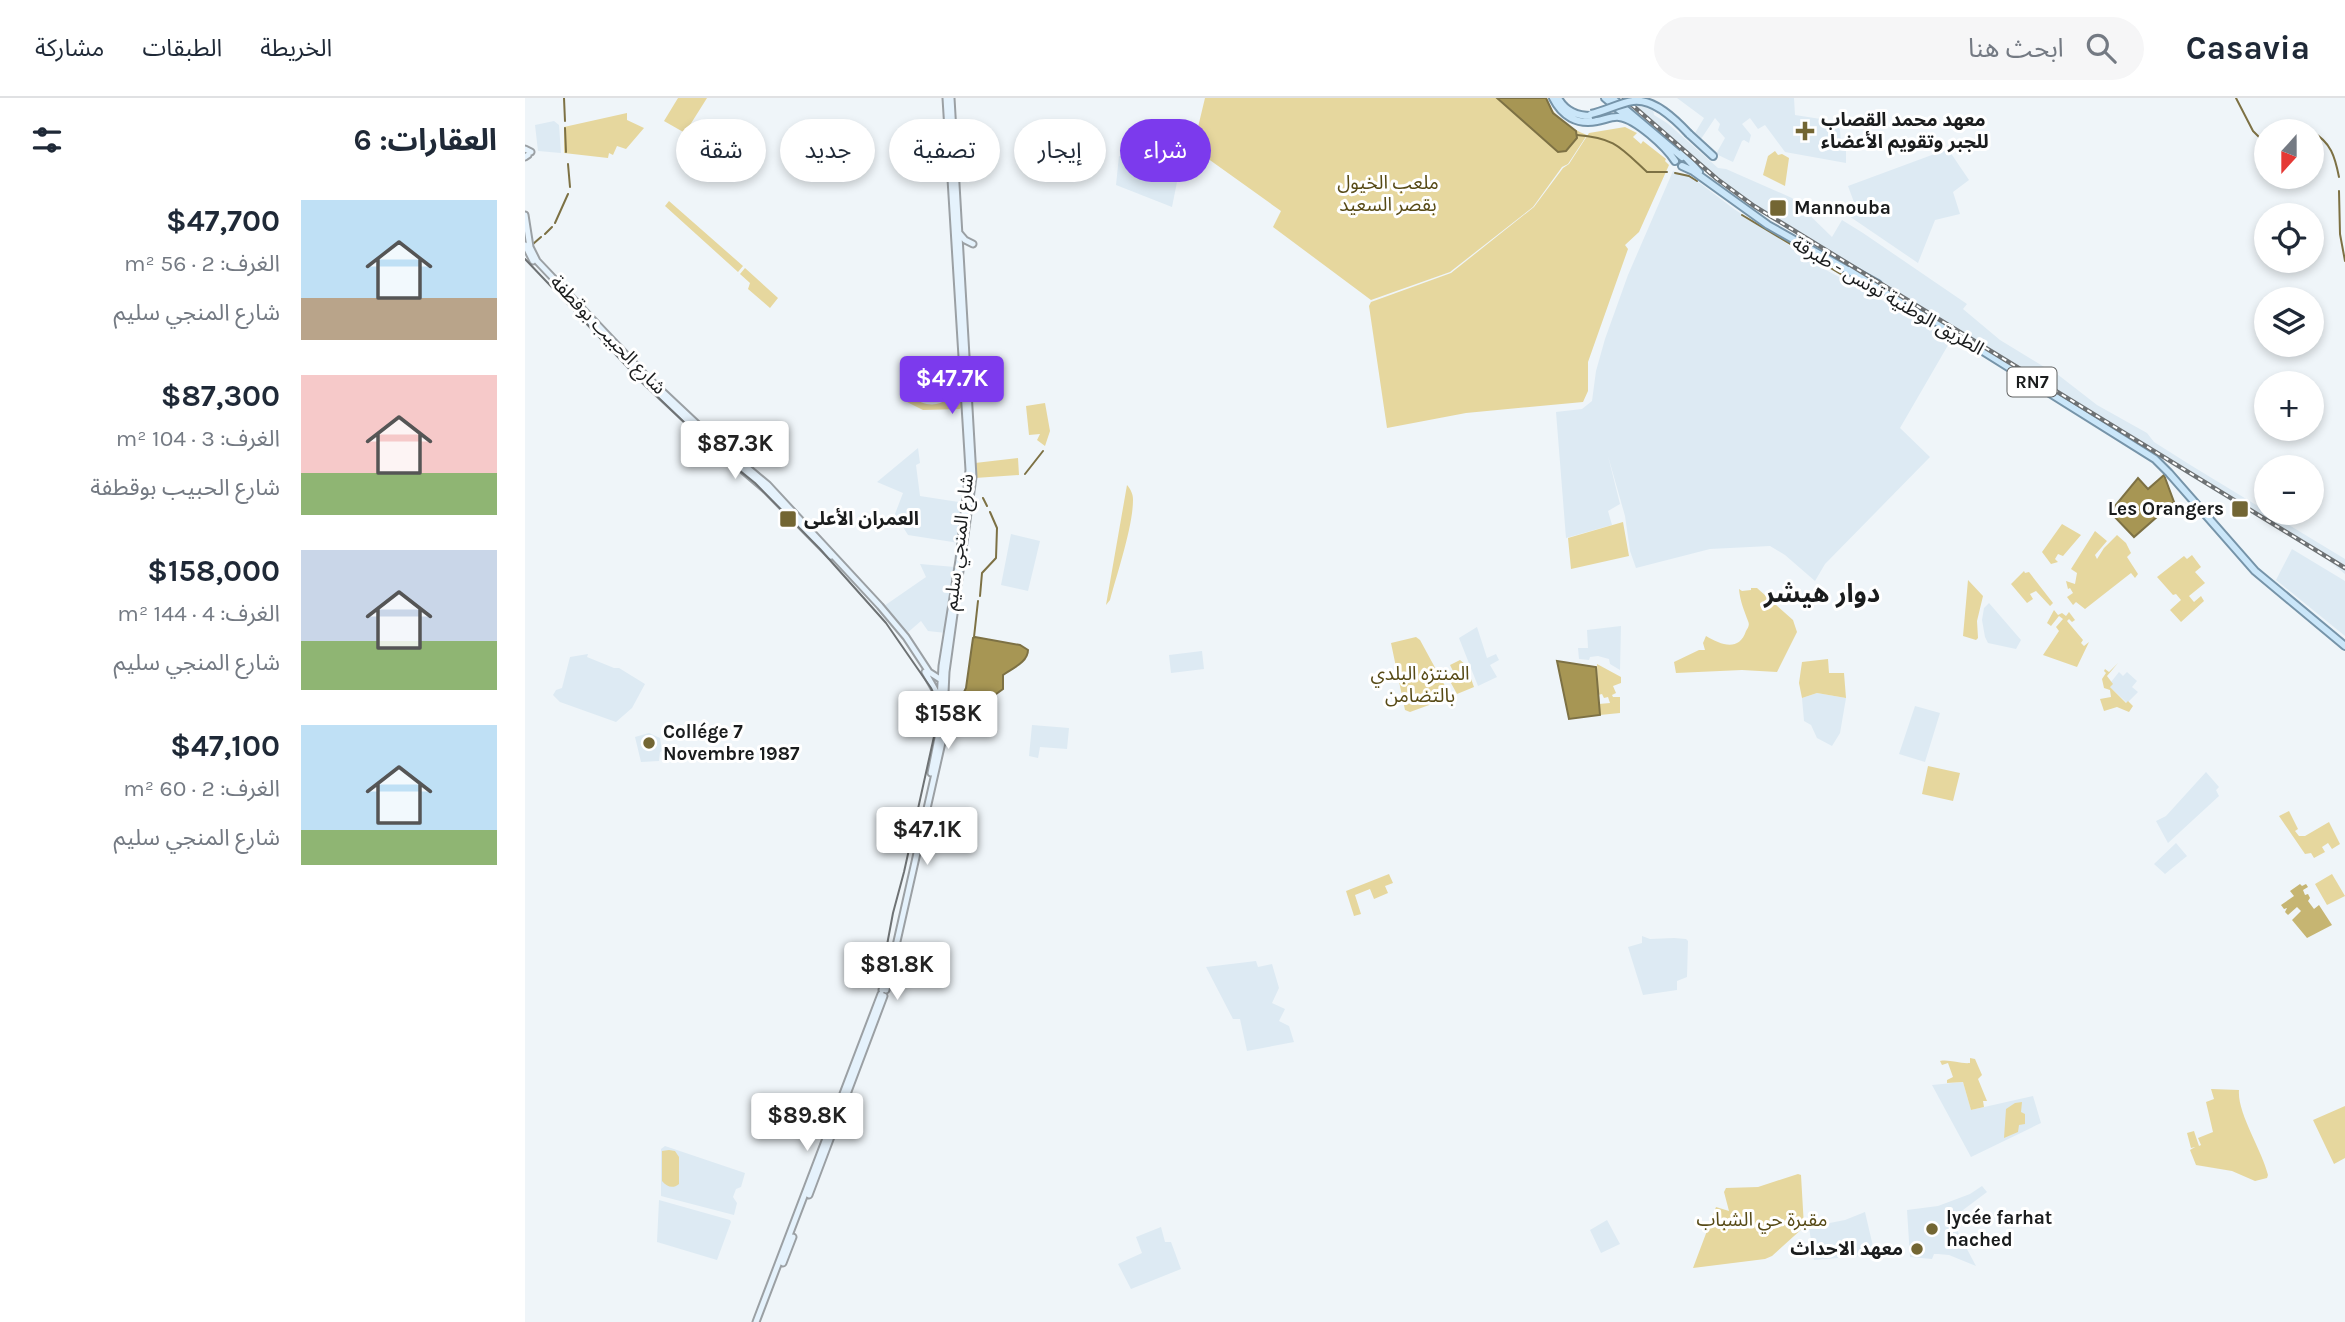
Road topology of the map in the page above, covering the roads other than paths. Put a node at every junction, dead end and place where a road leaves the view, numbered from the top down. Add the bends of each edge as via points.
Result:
1 (948, 98) edge
2 (1605, 98) edge
3 (1612, 98) edge
4 (1617, 98) edge
5 (1558, 100) edge
6 (1637, 100) junction
7 (1591, 115) junction
8 (1575, 120) junction
9 (1639, 127) junction
10 (1688, 135) junction
11 (1651, 136) junction
12 (1667, 143) junction
13 (1701, 150) dead end
14 (1713, 156) dead end
15 (1683, 161) junction
16 (1699, 172) junction
17 (525, 215) edge
18 (959, 232) junction
19 (1801, 245) junction
20 (529, 250) edge
21 (1808, 253) dead end
22 (960, 256) junction
23 (525, 262) edge
24 (535, 264) junction
25 (968, 383) junction
26 (969, 408) junction
27 (2345, 644) edge
28 (944, 669) junction
29 (927, 672) junction
30 (943, 681) junction
31 (940, 700) junction
32 (940, 736) junction
33 (758, 1322) edge

1 - 18 main road, شارع المنجي سليم
1 - 28 main road, شارع المنجي سليم via 969,470
2 - 9 main road
3 - 12 main road, الطريق الوطنية تونس - طبرقة / RN7
4 - 6 main road, bridge
5 - 7 main road via 1575,113
5 - 8 main road via 1562,111
6 - 7 main road, bridge
6 - 10 main road, bridge via 1664,112
7 - 10 main road, bridge via 1645,105
8 - 9 main road via 1590,123 1618,117
8 - 11 main road via 1587,125 1622,120
9 - 11 main road
10 - 13 main road
10 - 14 main road
11 - 15 main road via 1675,160 1678,156
12 - 15 main road, الطريق الوطنية تونس - طبرقة / RN7
12 - 16 main road, RN7
15 - 16 main road, الطريق الوطنية تونس - طبرقة / RN7
15 - 19 main road, الطريق الوطنية تونس - طبرقة / RN7 via 1755,217
16 - 27 main road, الطريق الوطنية تونس - طبرقة / RN7 via 1757,215 1951,327 2157,456 2257,569
17 - 20 main road, شارع الحبيب بوقطفة
18 - 22 main road, شارع المنجي سليم
18 - 22 main road via 971,244
19 - 21 main road
19 - 27 main road, الطريق الوطنية تونس - طبرقة / RN7 via 1911,306 2155,459 2255,571
20 - 24 main road, شارع الحبيب بوقطفة
20 - 29 main road, شارع الحبيب بوقطفة via 647,377 813,531 906,637
22 - 25 main road, شارع المنجي سليم
23 - 24 main road
24 - 29 main road, شارع الحبيب بوقطفة via 644,380 816,541 880,610
25 - 26 main road, شارع المنجي سليم
25 - 26 main road via 981,396
26 - 28 main road, شارع المنجي سليم via 972,492
28 - 29 main road
28 - 30 main road, شارع المنجي سليم
29 - 30 main road, شارع الحبيب بوقطفة
29 - 31 main road, شارع الحبيب بوقطفة
30 - 31 main road, شارع المنجي سليم
30 - 32 main road, شارع المنجي سليم
31 - 32 main road, شارع المنجي سليم
32 - 33 main road, شارع المنجي سليم via 883,992

